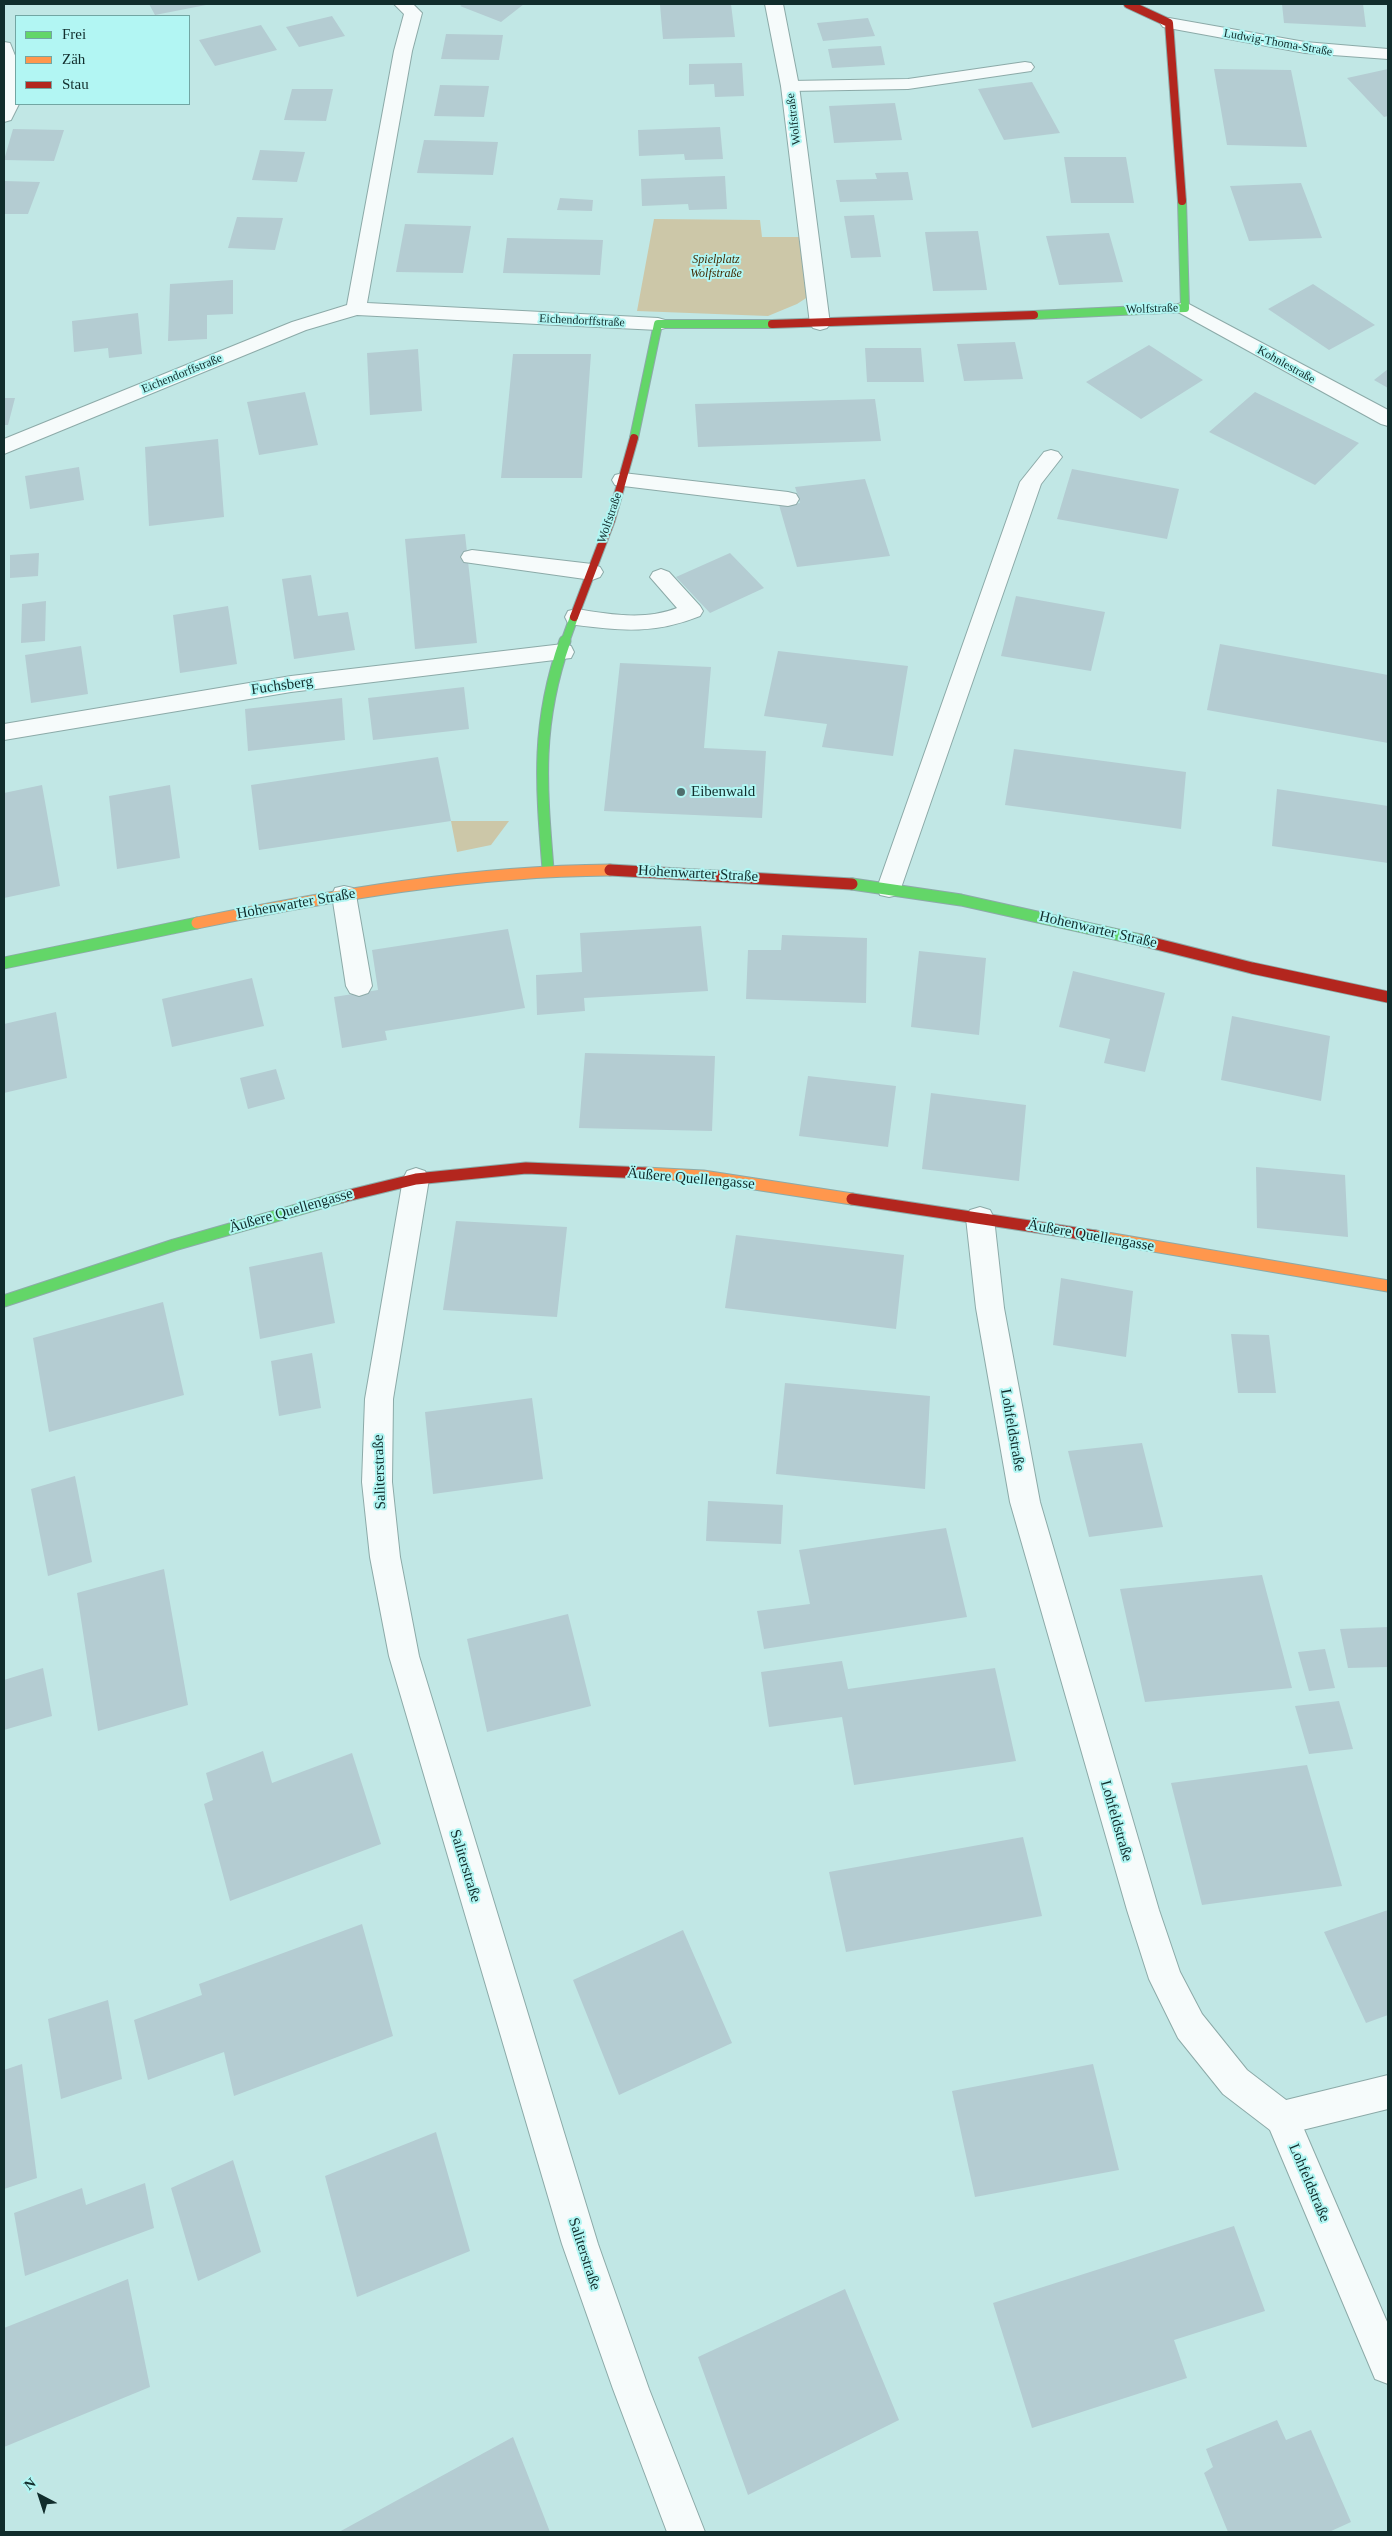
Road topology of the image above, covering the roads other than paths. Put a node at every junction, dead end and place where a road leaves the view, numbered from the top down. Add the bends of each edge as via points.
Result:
1 (774, 4) edge
2 (1128, 4) edge
3 (413, 7) edge
4 (1169, 23) junction
5 (4, 47) edge
6 (1388, 54) edge
7 (1025, 68) dead end
8 (790, 86) junction
9 (4, 116) edge
10 (1185, 308) junction
11 (356, 309) junction
12 (658, 324) junction
13 (820, 324) junction
14 (1388, 419) edge
15 (7, 446) edge
16 (1051, 457) dead end
17 (623, 480) junction
18 (788, 499) dead end
19 (472, 557) dead end
20 (592, 572) junction
21 (661, 577) dead end
22 (576, 617) junction
23 (563, 652) junction
24 (4, 732) edge
25 (548, 869) junction
26 (889, 888) junction
27 (344, 895) junction
28 (4, 963) edge
29 (359, 986) dead end
30 (1388, 997) edge
31 (416, 1178) junction
32 (980, 1218) junction
33 (1388, 1286) edge
34 (4, 1301) edge
35 (1388, 2092) edge
36 (1282, 2118) junction
37 (1388, 2366) edge
38 (686, 2532) edge

1 - 8 street, Wolfstraße
2 - 4 street
3 - 11 street
4 - 6 street, Ludwig-Thoma-Straße via 1296,47
4 - 10 street, Wolfstraße via 1180,154
5 - 9 street via 13,91 11,106
7 - 8 street via 908,84
8 - 13 street, Wolfstraße
10 - 13 street, Wolfstraße
10 - 14 street, Kohnlestraße
11 - 12 street, Eichendorffstraße
11 - 15 street, Eichendorffstraße via 299,326
12 - 13 street, Wolfstraße
12 - 17 street, Wolfstraße
16 - 26 street via 1031,482
17 - 18 street
17 - 20 street, Wolfstraße
19 - 20 street
20 - 22 street, Wolfstraße
21 - 22 street via 692,611 648,625
22 - 23 street, Wolfstraße
23 - 24 street, Fuchsberg via 291,684
23 - 25 street, Wolfstraße via 548,703 542,747 541,786
25 - 26 street, Hohenwarter Straße via 730,875
25 - 27 street, Hohenwarter Straße
26 - 30 street, Hohenwarter Straße via 976,902
27 - 28 street, Hohenwarter Straße
27 - 29 street
31 - 32 street, Äußere Quellengasse via 526,1168 703,1176
31 - 34 street, Äußere Quellengasse via 327,1200 174,1245
31 - 38 street, Saliterstraße via 381,1389 377,1482 385,1557 404,1656 580,2244 630,2389
32 - 33 street, Äußere Quellengasse
32 - 36 street, Lohfeldstraße via 990,1308 1025,1502 1142,1910 1166,1979 1190,2026 1235,2082
35 - 36 street
36 - 37 street, Lohfeldstraße

